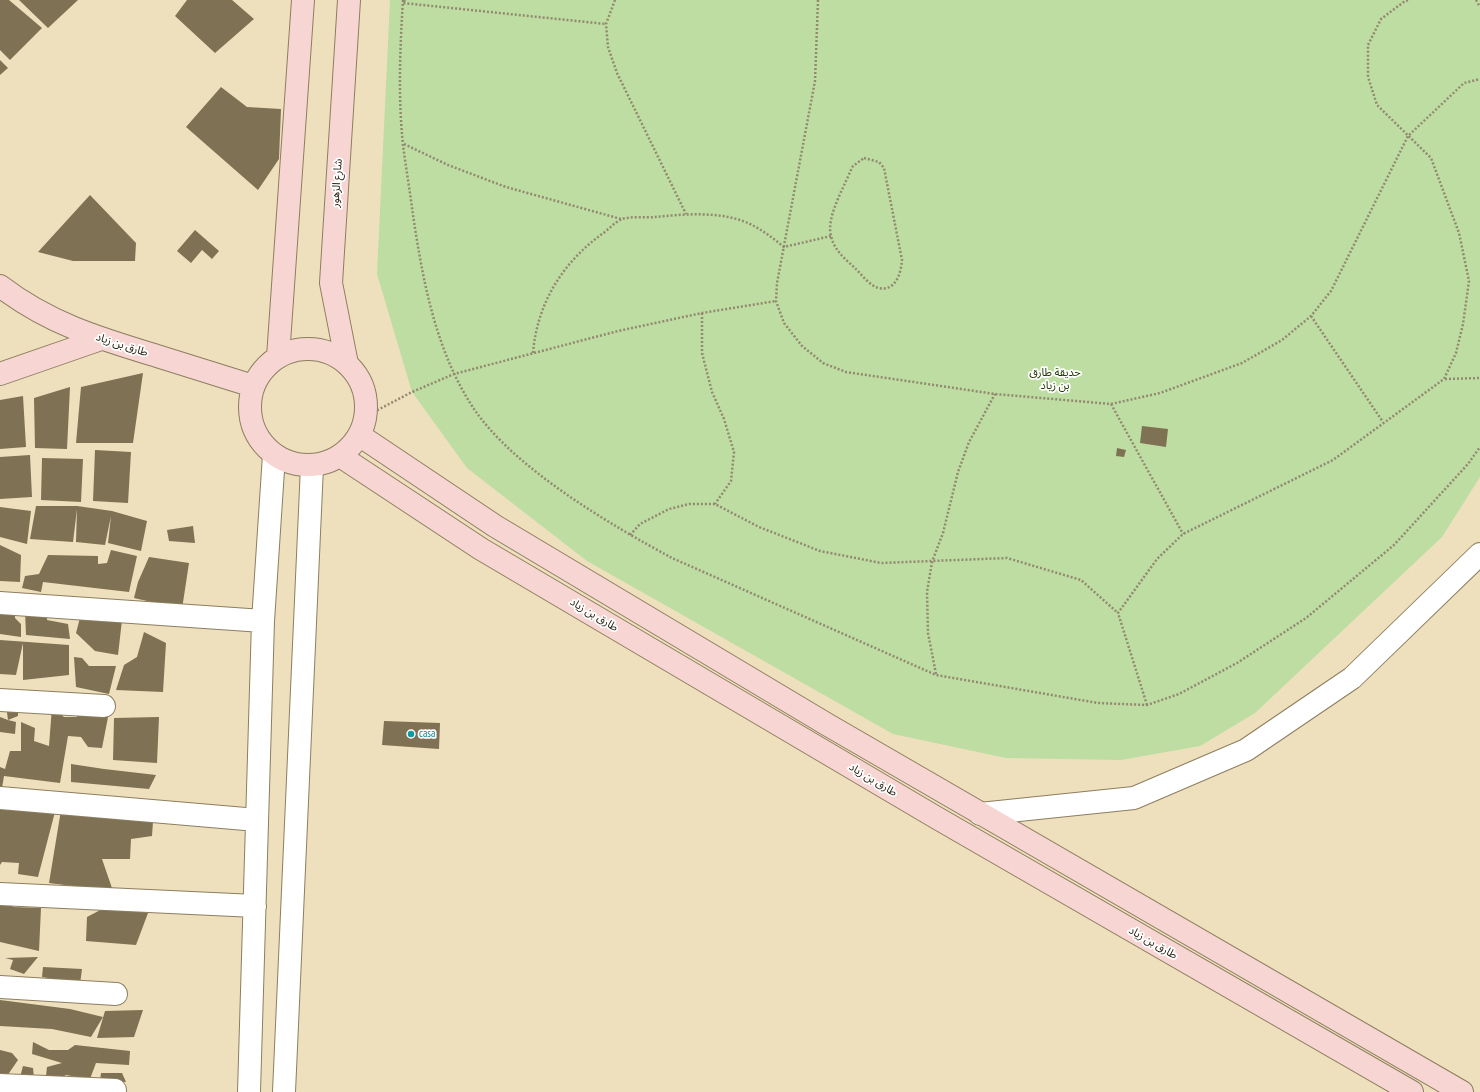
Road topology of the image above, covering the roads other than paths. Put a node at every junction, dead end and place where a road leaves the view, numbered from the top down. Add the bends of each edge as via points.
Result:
1 (303, 0) edge
2 (349, 0) edge
3 (0, 286) edge
4 (101, 339) junction
5 (278, 357) junction
6 (347, 364) junction
7 (0, 374) edge
8 (253, 386) junction
9 (362, 426) junction
10 (274, 456) junction
11 (340, 456) junction
12 (312, 466) junction
13 (1480, 554) edge
14 (0, 603) edge
15 (263, 621) junction
16 (0, 700) edge
17 (104, 706) dead end
18 (0, 798) edge
19 (980, 814) junction
20 (258, 820) junction
21 (0, 894) edge
22 (254, 906) junction
23 (0, 988) edge
24 (116, 994) dead end
25 (0, 1085) edge
26 (115, 1090) dead end
27 (249, 1092) edge
28 (284, 1092) edge
29 (1412, 1092) edge
30 (1462, 1092) edge

1 - 5 main road
2 - 6 main road, شارع الزهور via 331,283
3 - 4 main road, طارق بن زياد via 18,300 58,323
4 - 7 main road
4 - 8 main road, طارق بن زياد
5 - 6 main road via 295,350 313,349 332,354
5 - 8 main road via 262,370
6 - 9 main road via 359,380 366,398
8 - 10 main road via 249,405 251,424 260,442
9 - 11 main road via 351,447
9 - 19 main road via 495,526
10 - 12 main road via 292,464
10 - 15 street
11 - 12 main road via 327,463
11 - 29 main road, طارق بن زياد via 502,561 937,818
12 - 28 street
13 - 19 street via 1352,678 1246,750 1134,798
14 - 15 street
15 - 20 street
16 - 17 street
18 - 20 street
19 - 30 main road
20 - 22 street
21 - 22 street
22 - 27 street
23 - 24 street
25 - 26 street

